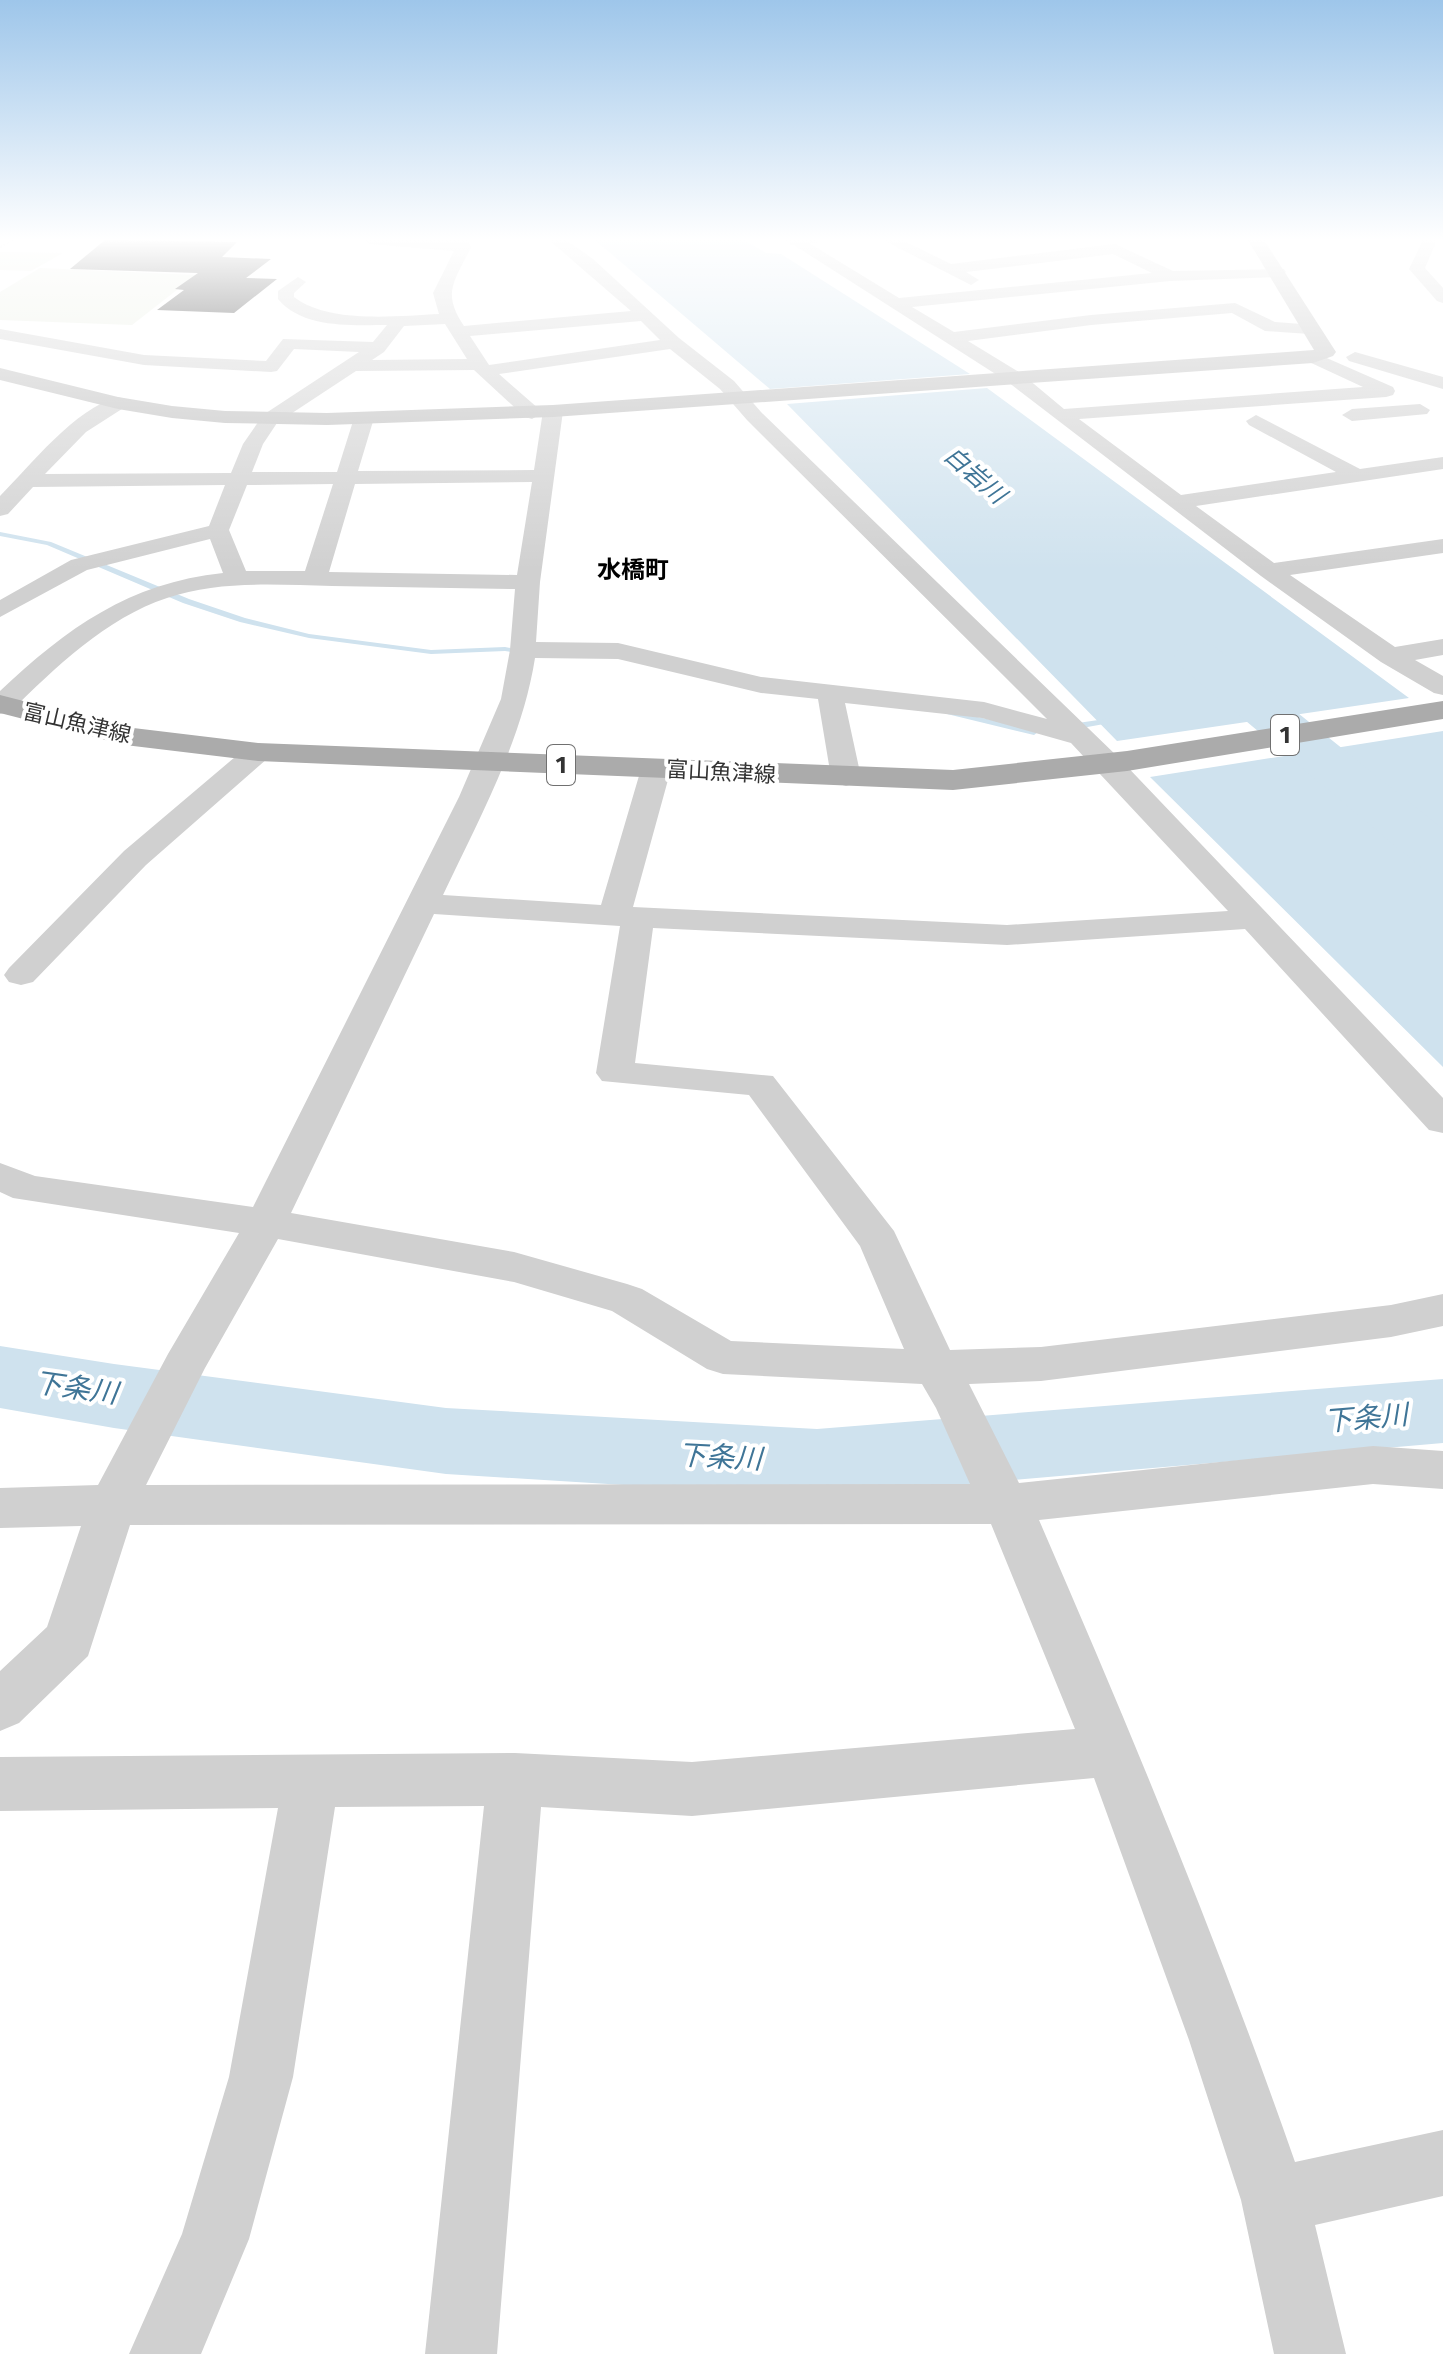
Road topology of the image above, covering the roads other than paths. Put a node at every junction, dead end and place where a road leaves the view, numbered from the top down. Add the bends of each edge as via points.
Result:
1 (88, 350) edge
2 (284, 350) edge
3 (375, 350) edge
4 (471, 350) edge
5 (618, 350) edge
6 (683, 350) edge
7 (968, 350) edge
8 (1317, 350) edge
9 (1319, 355) junction
10 (271, 367) junction
11 (482, 367) junction
12 (342, 369) junction
13 (0, 374) edge
14 (1015, 378) junction
15 (1443, 383) edge
16 (1386, 391) junction
17 (750, 396) junction
18 (118, 403) junction
19 (1167, 407) junction
20 (1420, 410) junction
21 (542, 412) junction
22 (1060, 415) junction
23 (1330, 416) dead end
24 (364, 418) junction
25 (1300, 418) dead end
26 (270, 419) junction
27 (1256, 421) junction
28 (1230, 423) dead end
29 (1443, 423) edge
30 (1191, 426) dead end
31 (1443, 463) edge
32 (544, 476) junction
33 (1358, 476) junction
34 (346, 478) junction
35 (27, 481) junction
36 (232, 490) junction
37 (148, 502) dead end
38 (1177, 502) junction
39 (37, 504) dead end
40 (2, 507) edge
41 (218, 530) junction
42 (1443, 546) edge
43 (1269, 571) junction
44 (237, 579) junction
45 (315, 579) junction
46 (528, 582) junction
47 (0, 610) edge
48 (1443, 647) edge
49 (523, 650) junction
50 (1390, 656) junction
51 (1443, 687) edge
52 (830, 693) junction
53 (0, 705) edge
54 (1443, 710) edge
55 (1082, 737) junction
56 (258, 752) junction
57 (1117, 762) junction
58 (488, 763) junction
59 (656, 769) junction
60 (846, 777) junction
61 (423, 903) junction
62 (626, 917) junction
63 (1252, 919) junction
64 (21, 975) dead end
65 (1443, 1121) edge
66 (0, 1176) edge
67 (266, 1223) junction
68 (1443, 1310) edge
69 (946, 1385) junction
70 (1443, 1470) edge
71 (1000, 1492) junction
72 (112, 1505) junction
73 (0, 1508) edge
74 (0, 1706) edge
75 (1112, 1751) junction
76 (515, 1779) junction
77 (311, 1781) junction
78 (0, 1784) edge
79 (1443, 2163) edge
80 (1275, 2200) junction
81 (165, 2354) edge
82 (461, 2354) edge
83 (1310, 2354) edge

1 - 10 street via 144,360
2 - 10 street
3 - 12 street
4 - 11 street
5 - 11 street
6 - 17 street
7 - 14 street
8 - 9 main road
9 - 14 main road
9 - 15 street via 1347,355
9 - 16 street
10 - 12 street
11 - 12 street
11 - 21 street
12 - 26 street
13 - 18 main road
14 - 17 main road
14 - 22 street
16 - 19 street
16 - 20 street
17 - 21 main road
17 - 55 street via 754,416
18 - 26 main road
18 - 35 street via 79,428
19 - 22 street
19 - 30 street
20 - 23 street
20 - 29 street
21 - 24 main road
21 - 32 street
22 - 38 street
24 - 26 main road
24 - 34 street
25 - 27 street
26 - 36 street
27 - 28 street
27 - 33 street
31 - 33 street
32 - 34 street
32 - 46 street
33 - 38 street
34 - 36 street
34 - 45 street
35 - 36 street
35 - 40 street
36 - 37 street
36 - 41 street
38 - 43 street
39 - 40 street
41 - 44 street
41 - 47 street via 79,565
42 - 43 street
43 - 50 street
44 - 45 street
44 - 53 street via 156,593 54,655
45 - 46 street
46 - 49 street
48 - 50 street
49 - 52 street via 618,651 761,685
49 - 58 street via 515,699
50 - 51 street
52 - 55 street via 984,710
52 - 60 street
53 - 56 main road, 富山魚津線 / 1 via 125,736
54 - 57 main road, 富山魚津線 / 1
55 - 57 street
56 - 58 main road, 富山魚津線 / 1
56 - 64 street via 135,858
57 - 60 main road, 富山魚津線 / 1 via 953,780
57 - 63 street
58 - 59 main road, 富山魚津線 / 1
58 - 61 street
59 - 60 main road, 富山魚津線 / 1
59 - 62 street
61 - 62 street
61 - 67 street
62 - 63 street via 1007,935
62 - 69 street via 615,1073 760,1084 879,1241
63 - 65 street
66 - 67 street via 27,1188
67 - 69 street via 514,1267 627,1300 723,1357
67 - 72 street
68 - 69 street via 1041,1364
69 - 71 street
70 - 71 street via 1373,1465
71 - 72 street
71 - 75 street
72 - 73 street
72 - 74 street via 69,1640
75 - 76 street via 692,1789
75 - 80 street
76 - 77 street
76 - 82 street
77 - 78 street
77 - 81 street via 261,2077 215,2239
79 - 80 street
80 - 83 street

